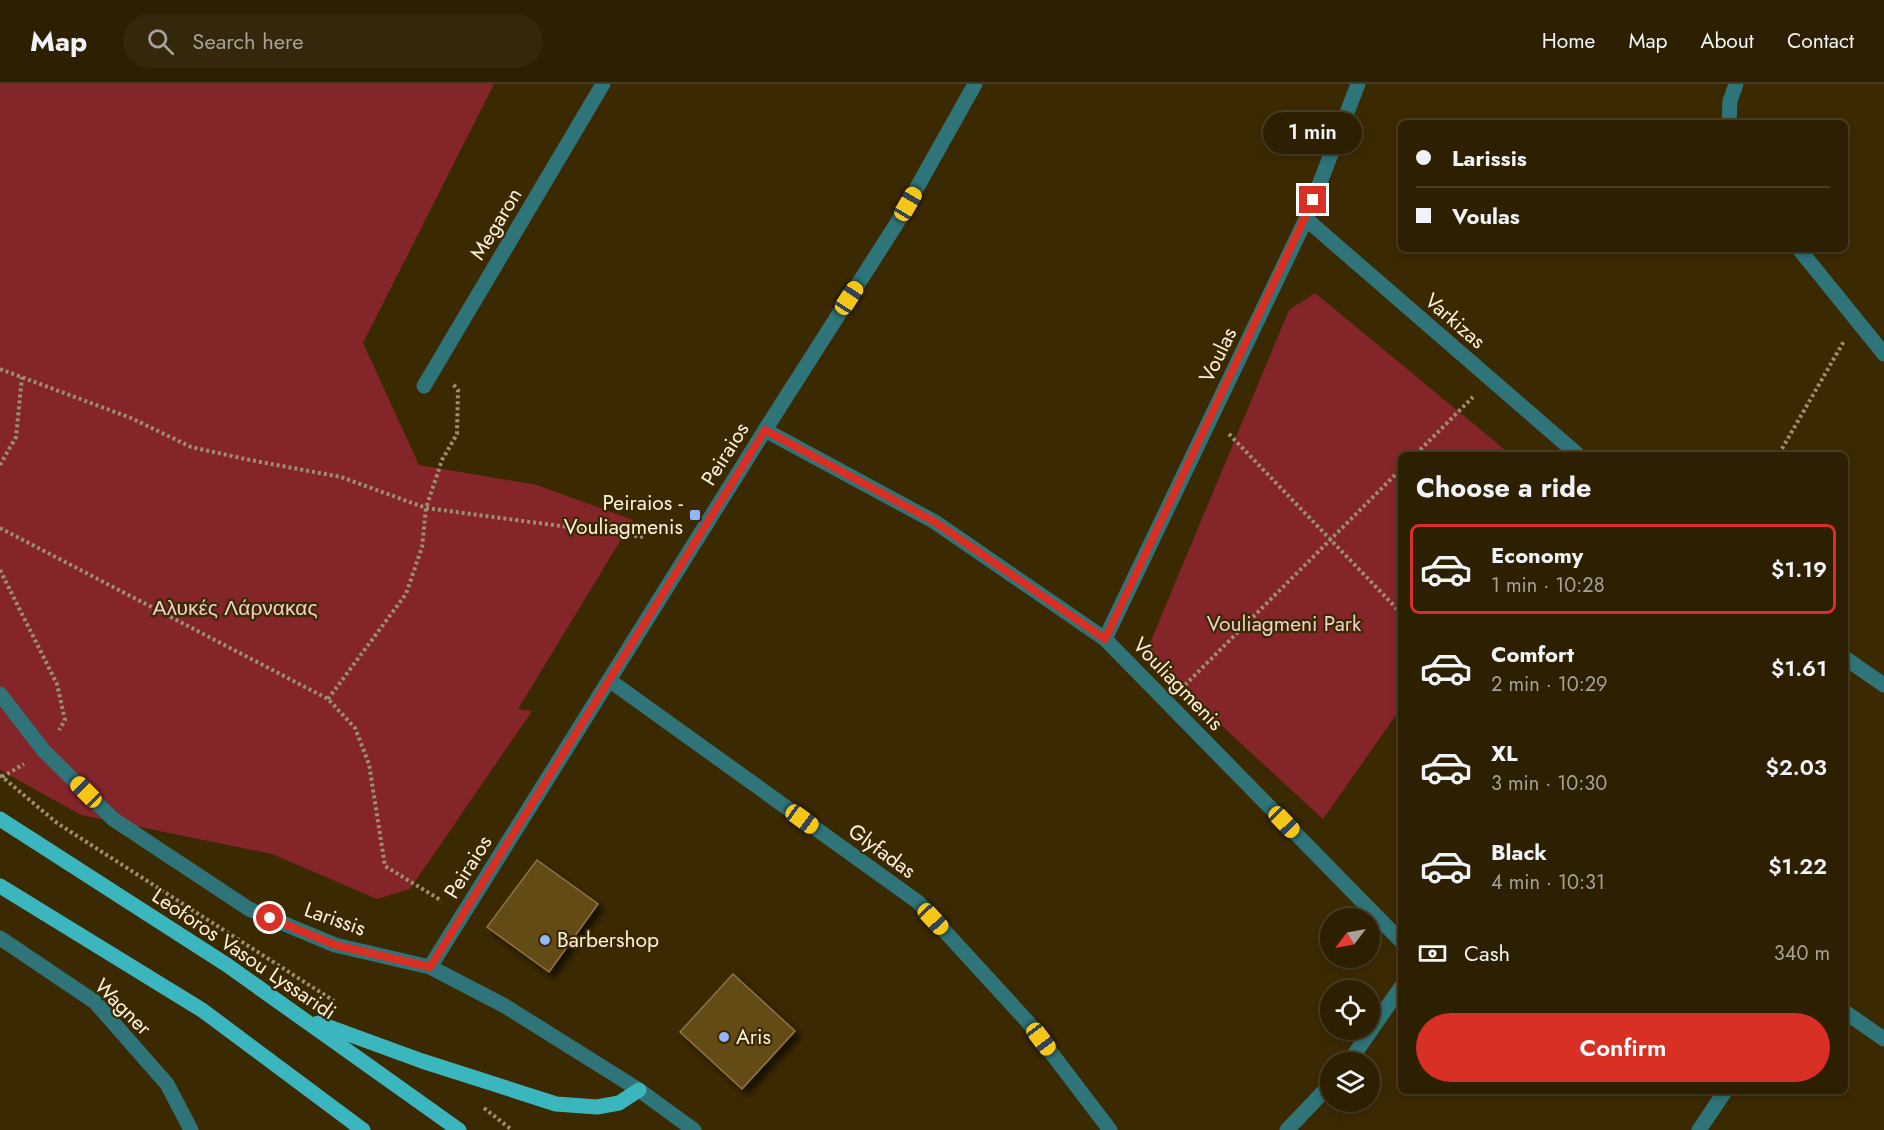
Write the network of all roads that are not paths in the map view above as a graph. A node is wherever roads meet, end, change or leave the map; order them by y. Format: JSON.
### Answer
{"nodes":[{"id":1,"x":603,"y":84,"type":"edge"},
{"id":2,"x":1358,"y":84,"type":"edge"},
{"id":3,"x":1736,"y":84,"type":"edge"},
{"id":4,"x":973,"y":85,"type":"edge"},
{"id":5,"x":1729,"y":120,"type":"edge"},
{"id":6,"x":1306,"y":219,"type":"junction"},
{"id":7,"x":1801,"y":252,"type":"edge"},
{"id":8,"x":1884,"y":354,"type":"edge"},
{"id":9,"x":424,"y":386,"type":"dead end"},
{"id":10,"x":765,"y":430,"type":"junction"},
{"id":11,"x":1575,"y":452,"type":"edge"},
{"id":12,"x":1105,"y":639,"type":"junction"},
{"id":13,"x":1848,"y":660,"type":"edge"},
{"id":14,"x":609,"y":680,"type":"junction"},
{"id":15,"x":1884,"y":685,"type":"edge"},
{"id":16,"x":0,"y":694,"type":"edge"},
{"id":17,"x":0,"y":819,"type":"edge"},
{"id":18,"x":0,"y":886,"type":"edge"},
{"id":19,"x":0,"y":938,"type":"edge"},
{"id":20,"x":1398,"y":938,"type":"edge"},
{"id":21,"x":430,"y":967,"type":"junction"},
{"id":22,"x":1398,"y":991,"type":"edge"},
{"id":23,"x":1848,"y":1014,"type":"edge"},
{"id":24,"x":301,"y":1017,"type":"junction"},
{"id":25,"x":1884,"y":1039,"type":"edge"},
{"id":26,"x":1356,"y":1052,"type":"edge"},
{"id":27,"x":639,"y":1090,"type":"junction"},
{"id":28,"x":1723,"y":1094,"type":"edge"},
{"id":29,"x":1320,"y":1095,"type":"edge"},
{"id":30,"x":191,"y":1130,"type":"edge"},
{"id":31,"x":363,"y":1130,"type":"edge"},
{"id":32,"x":459,"y":1130,"type":"edge"},
{"id":33,"x":694,"y":1130,"type":"edge"},
{"id":34,"x":1110,"y":1130,"type":"edge"},
{"id":35,"x":1287,"y":1130,"type":"edge"},
{"id":36,"x":1699,"y":1130,"type":"edge"}],
"edges":[{"from":1,"to":9,"type":"street","name":"Megaron"},
{"from":2,"to":6,"type":"street","name":"Voulas"},
{"from":3,"to":5,"type":"street"},
{"from":4,"to":10,"type":"street","name":"Peiraios"},
{"from":6,"to":11,"type":"street","name":"Varkizas"},
{"from":6,"to":12,"type":"street","name":"Voulas"},
{"from":7,"to":8,"type":"street"},
{"from":10,"to":12,"type":"street","name":"Vouliagmenis"},
{"from":10,"to":14,"type":"street","name":"Peiraios"},
{"from":12,"to":20,"type":"street","name":"Vouliagmenis"},
{"from":13,"to":15,"type":"street"},
{"from":14,"to":21,"type":"street","name":"Peiraios"},
{"from":14,"to":34,"type":"street","name":"Glyfadas"},
{"from":16,"to":21,"type":"street","name":"Larissis"},
{"from":17,"to":24,"type":"main road","name":"Leoforos Vasou Lyssaridi"},
{"from":18,"to":31,"type":"main road"},
{"from":19,"to":30,"type":"street","name":"Wagner"},
{"from":21,"to":27,"type":"street","name":"Larissis"},
{"from":22,"to":26,"type":"street"},
{"from":23,"to":25,"type":"street"},
{"from":24,"to":27,"type":"main road"},
{"from":24,"to":32,"type":"main road","name":"Leoforos Vasou Lyssaridi"},
{"from":27,"to":33,"type":"street","name":"Larissis"},
{"from":28,"to":36,"type":"street"},
{"from":29,"to":35,"type":"street"}]}
